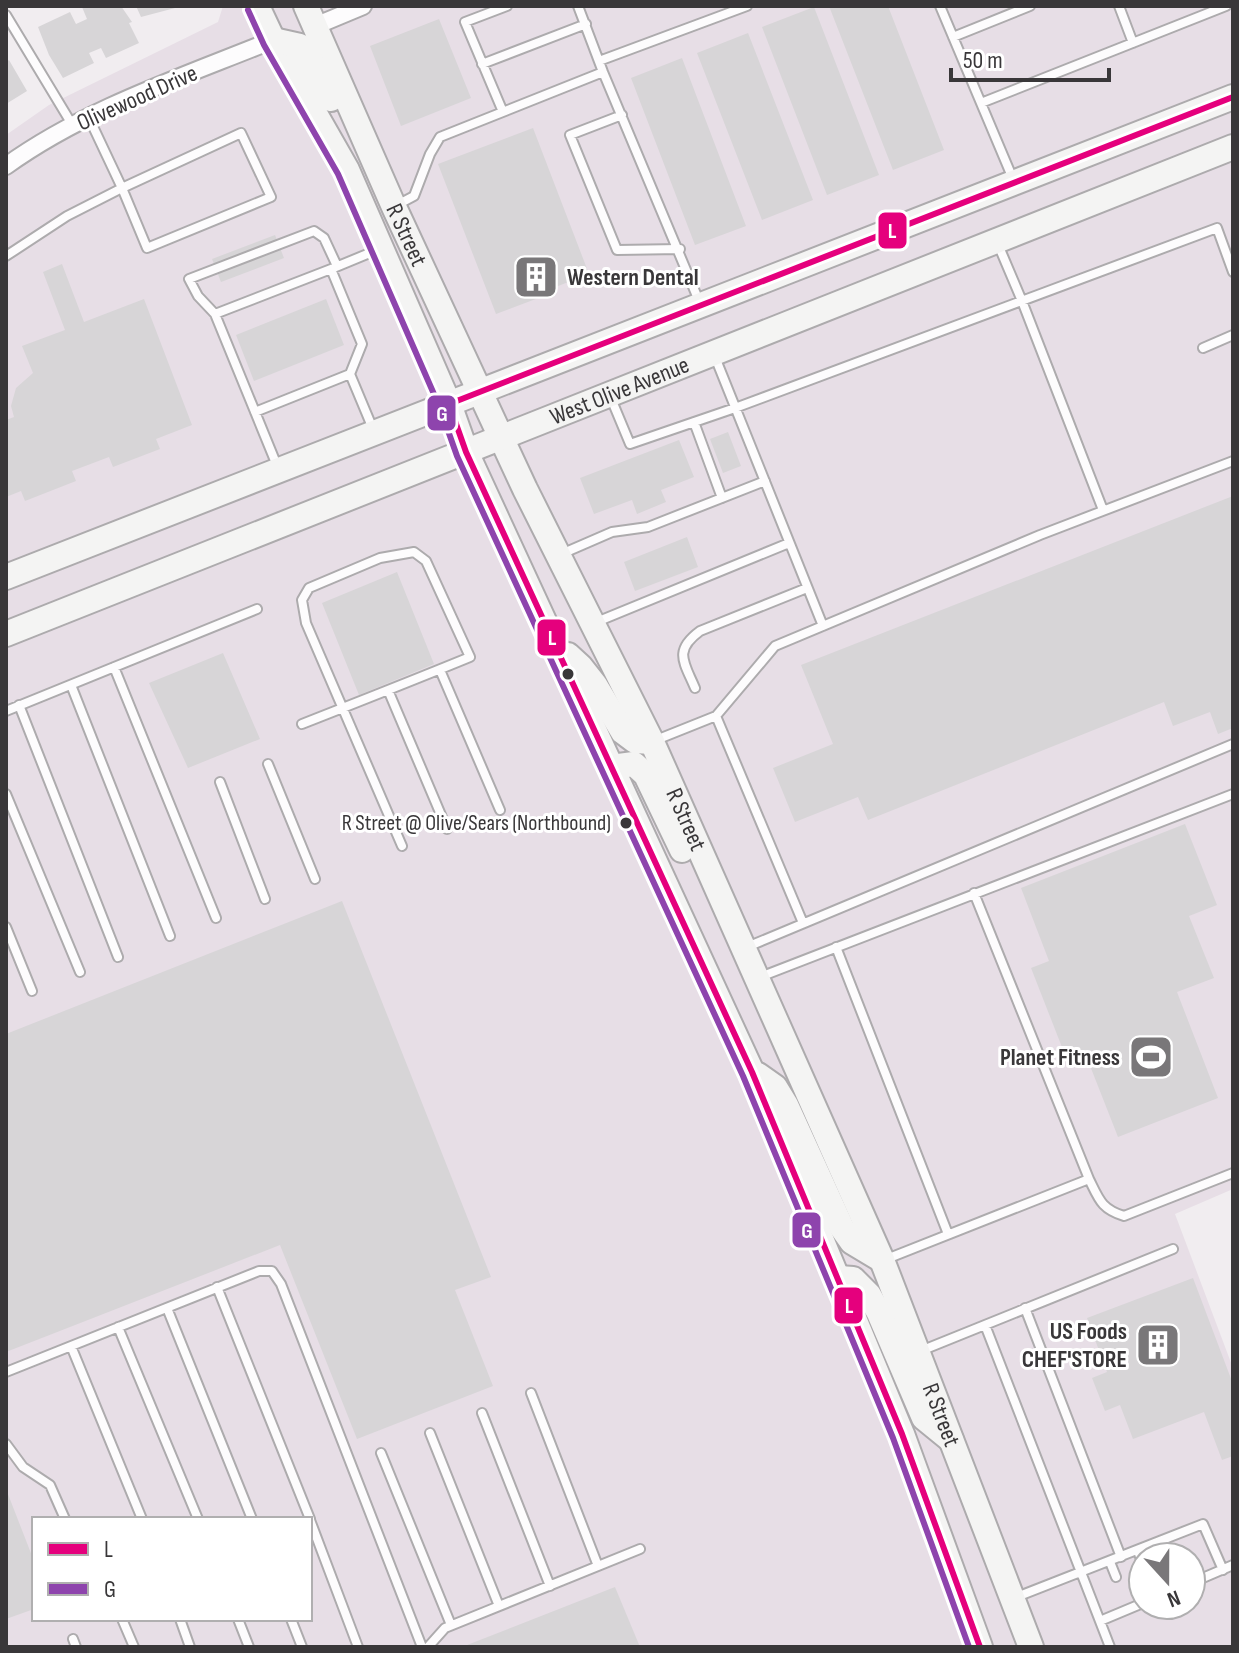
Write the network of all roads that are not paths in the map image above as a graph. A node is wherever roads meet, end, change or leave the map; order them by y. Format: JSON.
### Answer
{"nodes":[{"id":1,"x":257,"y":6,"type":"edge"},
{"id":2,"x":292,"y":6,"type":"edge"},
{"id":3,"x":363,"y":6,"type":"edge"},
{"id":4,"x":507,"y":6,"type":"edge"},
{"id":5,"x":578,"y":6,"type":"edge"},
{"id":6,"x":747,"y":6,"type":"edge"},
{"id":7,"x":940,"y":6,"type":"edge"},
{"id":8,"x":1030,"y":6,"type":"edge"},
{"id":9,"x":1119,"y":6,"type":"edge"},
{"id":10,"x":1226,"y":6,"type":"edge"},
{"id":11,"x":6,"y":15,"type":"edge"},
{"id":12,"x":310,"y":16,"type":"edge"},
{"id":13,"x":586,"y":24,"type":"junction"},
{"id":14,"x":953,"y":37,"type":"junction"},
{"id":15,"x":273,"y":40,"type":"junction"},
{"id":16,"x":1133,"y":43,"type":"junction"},
{"id":17,"x":599,"y":61,"type":"junction"},
{"id":18,"x":482,"y":64,"type":"junction"},
{"id":19,"x":603,"y":72,"type":"junction"},
{"id":20,"x":1233,"y":97,"type":"edge"},
{"id":21,"x":981,"y":103,"type":"junction"},
{"id":22,"x":503,"y":112,"type":"junction"},
{"id":23,"x":622,"y":115,"type":"junction"},
{"id":24,"x":89,"y":118,"type":"junction"},
{"id":25,"x":73,"y":126,"type":"junction"},
{"id":26,"x":367,"y":143,"type":"junction"},
{"id":27,"x":1233,"y":147,"type":"edge"},
{"id":28,"x":6,"y":166,"type":"edge"},
{"id":29,"x":1014,"y":183,"type":"junction"},
{"id":30,"x":122,"y":188,"type":"junction"},
{"id":31,"x":394,"y":207,"type":"junction"},
{"id":32,"x":997,"y":241,"type":"junction"},
{"id":33,"x":381,"y":248,"type":"junction"},
{"id":34,"x":680,"y":249,"type":"junction"},
{"id":35,"x":6,"y":256,"type":"edge"},
{"id":36,"x":334,"y":267,"type":"junction"},
{"id":37,"x":1233,"y":272,"type":"edge"},
{"id":38,"x":1022,"y":301,"type":"junction"},
{"id":39,"x":701,"y":305,"type":"junction"},
{"id":40,"x":215,"y":314,"type":"junction"},
{"id":41,"x":1233,"y":335,"type":"edge"},
{"id":42,"x":1203,"y":348,"type":"dead end"},
{"id":43,"x":713,"y":352,"type":"junction"},
{"id":44,"x":350,"y":374,"type":"junction"},
{"id":45,"x":480,"y":391,"type":"junction"},
{"id":46,"x":609,"y":393,"type":"junction"},
{"id":47,"x":449,"y":404,"type":"junction"},
{"id":48,"x":735,"y":408,"type":"junction"},
{"id":49,"x":255,"y":412,"type":"junction"},
{"id":50,"x":694,"y":422,"type":"junction"},
{"id":51,"x":374,"y":433,"type":"junction"},
{"id":52,"x":501,"y":437,"type":"junction"},
{"id":53,"x":466,"y":452,"type":"junction"},
{"id":54,"x":1233,"y":461,"type":"edge"},
{"id":55,"x":279,"y":471,"type":"junction"},
{"id":56,"x":765,"y":481,"type":"junction"},
{"id":57,"x":722,"y":498,"type":"junction"},
{"id":58,"x":1103,"y":510,"type":"junction"},
{"id":59,"x":789,"y":543,"type":"junction"},
{"id":60,"x":559,"y":555,"type":"junction"},
{"id":61,"x":6,"y":577,"type":"edge"},
{"id":62,"x":807,"y":588,"type":"junction"},
{"id":63,"x":257,"y":609,"type":"dead end"},
{"id":64,"x":593,"y":623,"type":"junction"},
{"id":65,"x":823,"y":626,"type":"junction"},
{"id":66,"x":6,"y":634,"type":"edge"},
{"id":67,"x":559,"y":651,"type":"junction"},
{"id":68,"x":114,"y":667,"type":"junction"},
{"id":69,"x":440,"y":670,"type":"junction"},
{"id":70,"x":71,"y":685,"type":"junction"},
{"id":71,"x":695,"y":688,"type":"dead end"},
{"id":72,"x":388,"y":690,"type":"junction"},
{"id":73,"x":19,"y":705,"type":"junction"},
{"id":74,"x":342,"y":709,"type":"junction"},
{"id":75,"x":6,"y":711,"type":"edge"},
{"id":76,"x":716,"y":716,"type":"junction"},
{"id":77,"x":302,"y":724,"type":"dead end"},
{"id":78,"x":652,"y":742,"type":"junction"},
{"id":79,"x":1233,"y":744,"type":"edge"},
{"id":80,"x":268,"y":764,"type":"dead end"},
{"id":81,"x":611,"y":767,"type":"junction"},
{"id":82,"x":220,"y":782,"type":"dead end"},
{"id":83,"x":6,"y":794,"type":"edge"},
{"id":84,"x":1233,"y":794,"type":"edge"},
{"id":85,"x":500,"y":810,"type":"dead end"},
{"id":86,"x":447,"y":829,"type":"dead end"},
{"id":87,"x":402,"y":846,"type":"dead end"},
{"id":88,"x":315,"y":879,"type":"dead end"},
{"id":89,"x":974,"y":893,"type":"junction"},
{"id":90,"x":265,"y":899,"type":"dead end"},
{"id":91,"x":216,"y":918,"type":"dead end"},
{"id":92,"x":731,"y":923,"type":"junction"},
{"id":93,"x":803,"y":923,"type":"junction"},
{"id":94,"x":6,"y":927,"type":"edge"},
{"id":95,"x":170,"y":936,"type":"dead end"},
{"id":96,"x":836,"y":947,"type":"junction"},
{"id":97,"x":742,"y":949,"type":"junction"},
{"id":98,"x":118,"y":957,"type":"dead end"},
{"id":99,"x":80,"y":972,"type":"dead end"},
{"id":100,"x":756,"y":979,"type":"junction"},
{"id":101,"x":32,"y":991,"type":"dead end"},
{"id":102,"x":752,"y":1072,"type":"junction"},
{"id":103,"x":1233,"y":1173,"type":"edge"},
{"id":104,"x":1089,"y":1179,"type":"junction"},
{"id":105,"x":948,"y":1234,"type":"junction"},
{"id":106,"x":1173,"y":1249,"type":"dead end"},
{"id":107,"x":882,"y":1260,"type":"junction"},
{"id":108,"x":839,"y":1278,"type":"junction"},
{"id":109,"x":217,"y":1287,"type":"junction"},
{"id":110,"x":167,"y":1308,"type":"junction"},
{"id":111,"x":1025,"y":1308,"type":"junction"},
{"id":112,"x":985,"y":1325,"type":"junction"},
{"id":113,"x":118,"y":1327,"type":"junction"},
{"id":114,"x":71,"y":1346,"type":"junction"},
{"id":115,"x":908,"y":1356,"type":"junction"},
{"id":116,"x":6,"y":1372,"type":"edge"},
{"id":117,"x":531,"y":1393,"type":"dead end"},
{"id":118,"x":482,"y":1413,"type":"dead end"},
{"id":119,"x":430,"y":1433,"type":"dead end"},
{"id":120,"x":6,"y":1444,"type":"edge"},
{"id":121,"x":381,"y":1453,"type":"dead end"},
{"id":122,"x":64,"y":1517,"type":"edge"},
{"id":123,"x":141,"y":1517,"type":"edge"},
{"id":124,"x":197,"y":1517,"type":"edge"},
{"id":125,"x":251,"y":1517,"type":"edge"},
{"id":126,"x":309,"y":1517,"type":"edge"},
{"id":127,"x":312,"y":1524,"type":"edge"},
{"id":128,"x":1163,"y":1540,"type":"edge"},
{"id":129,"x":640,"y":1549,"type":"dead end"},
{"id":130,"x":1127,"y":1555,"type":"edge"},
{"id":131,"x":1121,"y":1557,"type":"junction"},
{"id":132,"x":1110,"y":1562,"type":"junction"},
{"id":133,"x":1233,"y":1565,"type":"edge"},
{"id":134,"x":598,"y":1566,"type":"junction"},
{"id":135,"x":1223,"y":1570,"type":"junction"},
{"id":136,"x":1081,"y":1574,"type":"junction"},
{"id":137,"x":1207,"y":1576,"type":"edge"},
{"id":138,"x":1116,"y":1577,"type":"dead end"},
{"id":139,"x":550,"y":1586,"type":"junction"},
{"id":140,"x":1014,"y":1598,"type":"junction"},
{"id":141,"x":1125,"y":1599,"type":"dead end"},
{"id":142,"x":1127,"y":1604,"type":"edge"},
{"id":143,"x":499,"y":1606,"type":"junction"},
{"id":144,"x":1127,"y":1610,"type":"edge"},
{"id":145,"x":123,"y":1621,"type":"edge"},
{"id":146,"x":181,"y":1621,"type":"edge"},
{"id":147,"x":239,"y":1621,"type":"edge"},
{"id":148,"x":292,"y":1621,"type":"edge"},
{"id":149,"x":1100,"y":1621,"type":"junction"},
{"id":150,"x":451,"y":1625,"type":"junction"},
{"id":151,"x":134,"y":1647,"type":"edge"},
{"id":152,"x":190,"y":1647,"type":"edge"},
{"id":153,"x":249,"y":1647,"type":"edge"},
{"id":154,"x":302,"y":1647,"type":"edge"},
{"id":155,"x":358,"y":1647,"type":"edge"},
{"id":156,"x":422,"y":1647,"type":"edge"},
{"id":157,"x":428,"y":1647,"type":"edge"},
{"id":158,"x":980,"y":1647,"type":"edge"},
{"id":159,"x":1031,"y":1647,"type":"edge"},
{"id":160,"x":1110,"y":1647,"type":"edge"}],
"edges":[{"from":1,"to":15,"type":"street","name":"R Street"},
{"from":2,"to":12,"type":"street"},
{"from":3,"to":12,"type":"street"},
{"from":4,"to":18,"type":"lane"},
{"from":5,"to":13,"type":"lane"},
{"from":6,"to":17,"type":"lane"},
{"from":7,"to":14,"type":"lane"},
{"from":8,"to":14,"type":"lane"},
{"from":9,"to":16,"type":"lane"},
{"from":10,"to":16,"type":"lane"},
{"from":11,"to":25,"type":"lane"},
{"from":12,"to":26,"type":"street","name":"R Street"},
{"from":13,"to":17,"type":"lane"},
{"from":13,"to":18,"type":"lane"},
{"from":14,"to":21,"type":"lane"},
{"from":15,"to":24,"type":"street","name":"Olivewood Drive"},
{"from":15,"to":26,"type":"street"},
{"from":15,"to":33,"type":"street","name":"R Street"},
{"from":16,"to":21,"type":"lane"},
{"from":17,"to":19,"type":"lane"},
{"from":18,"to":22,"type":"lane"},
{"from":19,"to":22,"type":"lane"},
{"from":19,"to":23,"type":"lane"},
{"from":20,"to":29,"type":"street","name":"West Olive Avenue"},
{"from":21,"to":29,"type":"lane"},
{"from":22,"to":31,"type":"lane"},
{"from":23,"to":34,"type":"lane"},
{"from":23,"to":34,"type":"lane"},
{"from":24,"to":25,"type":"street","name":"Olivewood Drive"},
{"from":24,"to":30,"type":"lane"},
{"from":25,"to":28,"type":"street","name":"Olivewood Drive"},
{"from":26,"to":31,"type":"street","name":"R Street"},
{"from":27,"to":32,"type":"street","name":"West Olive Avenue"},
{"from":29,"to":39,"type":"street","name":"West Olive Avenue"},
{"from":30,"to":30,"type":"lane"},
{"from":30,"to":35,"type":"lane"},
{"from":31,"to":45,"type":"street","name":"R Street"},
{"from":32,"to":38,"type":"lane"},
{"from":32,"to":43,"type":"street","name":"West Olive Avenue"},
{"from":33,"to":36,"type":"lane"},
{"from":33,"to":47,"type":"street","name":"R Street"},
{"from":34,"to":39,"type":"lane"},
{"from":36,"to":40,"type":"lane"},
{"from":36,"to":40,"type":"lane"},
{"from":36,"to":44,"type":"lane"},
{"from":37,"to":38,"type":"lane"},
{"from":38,"to":48,"type":"lane"},
{"from":38,"to":58,"type":"lane"},
{"from":39,"to":45,"type":"street","name":"West Olive Avenue"},
{"from":40,"to":49,"type":"lane"},
{"from":41,"to":42,"type":"lane"},
{"from":43,"to":46,"type":"street","name":"West Olive Avenue"},
{"from":43,"to":48,"type":"lane"},
{"from":44,"to":49,"type":"lane"},
{"from":44,"to":51,"type":"lane"},
{"from":45,"to":47,"type":"street","name":"West Olive Avenue"},
{"from":45,"to":52,"type":"street","name":"R Street"},
{"from":46,"to":50,"type":"lane"},
{"from":46,"to":52,"type":"street","name":"West Olive Avenue"},
{"from":47,"to":51,"type":"street","name":"West Olive Avenue"},
{"from":47,"to":53,"type":"street","name":"R Street"},
{"from":48,"to":50,"type":"lane"},
{"from":48,"to":56,"type":"lane"},
{"from":49,"to":55,"type":"lane"},
{"from":50,"to":57,"type":"lane"},
{"from":51,"to":55,"type":"street","name":"West Olive Avenue"},
{"from":52,"to":53,"type":"street","name":"West Olive Avenue"},
{"from":52,"to":60,"type":"street","name":"R Street"},
{"from":53,"to":66,"type":"street","name":"West Olive Avenue"},
{"from":53,"to":67,"type":"street","name":"R Street"},
{"from":54,"to":58,"type":"lane"},
{"from":55,"to":61,"type":"street","name":"West Olive Avenue"},
{"from":56,"to":57,"type":"lane"},
{"from":56,"to":59,"type":"lane"},
{"from":57,"to":60,"type":"lane"},
{"from":58,"to":65,"type":"lane"},
{"from":59,"to":62,"type":"lane"},
{"from":59,"to":64,"type":"lane"},
{"from":60,"to":64,"type":"street","name":"R Street"},
{"from":62,"to":65,"type":"lane"},
{"from":62,"to":71,"type":"lane"},
{"from":63,"to":68,"type":"lane"},
{"from":64,"to":78,"type":"street","name":"R Street"},
{"from":65,"to":76,"type":"lane"},
{"from":67,"to":78,"type":"street"},
{"from":67,"to":81,"type":"street","name":"R Street"},
{"from":68,"to":70,"type":"lane"},
{"from":68,"to":91,"type":"lane"},
{"from":69,"to":72,"type":"lane"},
{"from":69,"to":74,"type":"lane"},
{"from":69,"to":85,"type":"lane"},
{"from":70,"to":73,"type":"lane"},
{"from":70,"to":95,"type":"lane"},
{"from":72,"to":74,"type":"lane"},
{"from":72,"to":86,"type":"lane"},
{"from":73,"to":75,"type":"lane"},
{"from":73,"to":98,"type":"lane"},
{"from":74,"to":77,"type":"lane"},
{"from":74,"to":87,"type":"lane"},
{"from":76,"to":78,"type":"lane"},
{"from":76,"to":93,"type":"lane"},
{"from":78,"to":92,"type":"street","name":"R Street"},
{"from":79,"to":93,"type":"lane"},
{"from":80,"to":88,"type":"lane"},
{"from":81,"to":92,"type":"street"},
{"from":81,"to":102,"type":"street","name":"R Street"},
{"from":82,"to":90,"type":"lane"},
{"from":83,"to":99,"type":"lane"},
{"from":84,"to":89,"type":"lane"},
{"from":89,"to":96,"type":"lane"},
{"from":89,"to":104,"type":"lane"},
{"from":92,"to":97,"type":"street","name":"R Street"},
{"from":93,"to":97,"type":"lane"},
{"from":94,"to":101,"type":"lane"},
{"from":96,"to":100,"type":"lane"},
{"from":96,"to":105,"type":"lane"},
{"from":97,"to":100,"type":"street","name":"R Street"},
{"from":100,"to":107,"type":"street","name":"R Street"},
{"from":102,"to":107,"type":"street"},
{"from":102,"to":108,"type":"street","name":"R Street"},
{"from":103,"to":104,"type":"lane"},
{"from":104,"to":105,"type":"lane"},
{"from":105,"to":107,"type":"lane"},
{"from":106,"to":111,"type":"lane"},
{"from":107,"to":115,"type":"street","name":"R Street"},
{"from":108,"to":115,"type":"street"},
{"from":108,"to":158,"type":"street","name":"R Street"},
{"from":109,"to":110,"type":"lane"},
{"from":109,"to":126,"type":"lane"},
{"from":109,"to":156,"type":"lane"},
{"from":110,"to":113,"type":"lane"},
{"from":110,"to":125,"type":"lane"},
{"from":111,"to":112,"type":"lane"},
{"from":111,"to":131,"type":"lane"},
{"from":112,"to":115,"type":"lane"},
{"from":112,"to":136,"type":"lane"},
{"from":113,"to":114,"type":"lane"},
{"from":113,"to":124,"type":"lane"},
{"from":114,"to":116,"type":"lane"},
{"from":114,"to":123,"type":"lane"},
{"from":115,"to":140,"type":"street","name":"R Street"},
{"from":117,"to":134,"type":"lane"},
{"from":118,"to":139,"type":"lane"},
{"from":119,"to":143,"type":"lane"},
{"from":120,"to":122,"type":"lane"},
{"from":121,"to":150,"type":"lane"},
{"from":127,"to":155,"type":"lane"},
{"from":128,"to":135,"type":"lane"},
{"from":129,"to":134,"type":"lane"},
{"from":130,"to":131,"type":"lane"},
{"from":131,"to":132,"type":"lane"},
{"from":132,"to":136,"type":"lane"},
{"from":132,"to":138,"type":"lane"},
{"from":133,"to":135,"type":"lane"},
{"from":134,"to":139,"type":"lane"},
{"from":135,"to":137,"type":"lane"},
{"from":136,"to":140,"type":"lane"},
{"from":136,"to":149,"type":"lane"},
{"from":139,"to":143,"type":"lane"},
{"from":140,"to":159,"type":"street","name":"R Street"},
{"from":141,"to":142,"type":"lane"},
{"from":143,"to":150,"type":"lane"},
{"from":144,"to":149,"type":"lane"},
{"from":145,"to":151,"type":"lane"},
{"from":146,"to":152,"type":"lane"},
{"from":147,"to":153,"type":"lane"},
{"from":148,"to":154,"type":"lane"},
{"from":149,"to":160,"type":"lane"},
{"from":150,"to":157,"type":"lane"}]}
